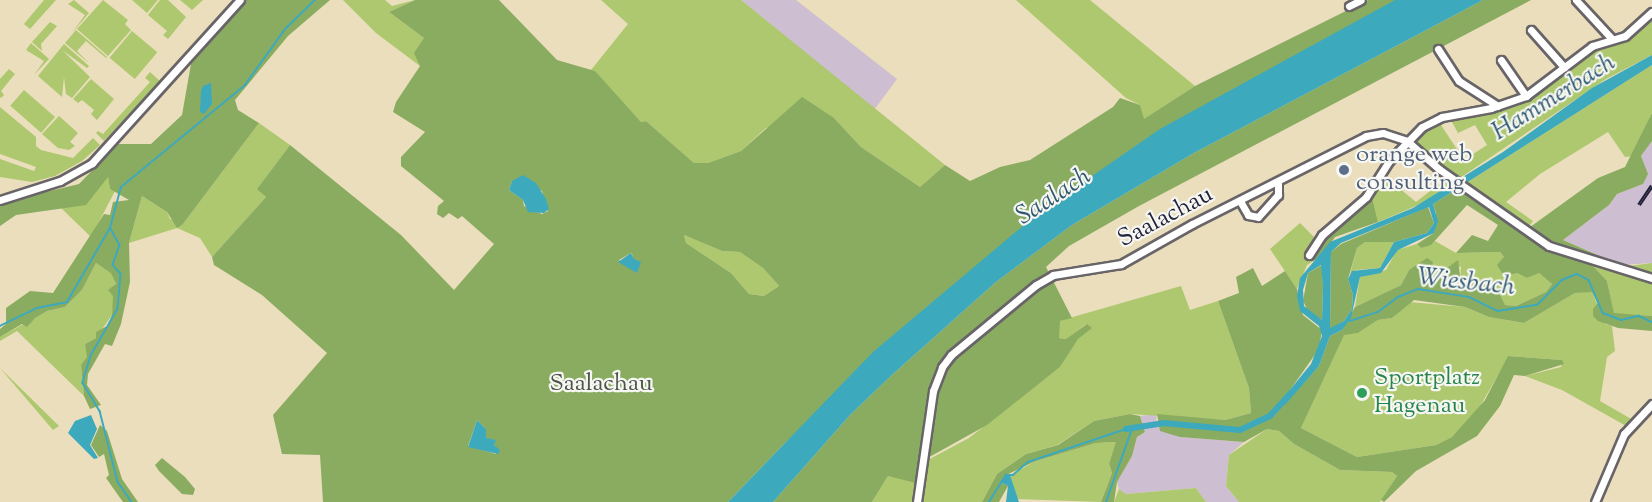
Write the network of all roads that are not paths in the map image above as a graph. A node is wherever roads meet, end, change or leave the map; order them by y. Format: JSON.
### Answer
{"nodes":[{"id":1,"x":240,"y":0,"type":"edge"},
{"id":2,"x":1361,"y":0,"type":"edge"},
{"id":3,"x":1576,"y":0,"type":"edge"},
{"id":4,"x":1349,"y":6,"type":"dead end"},
{"id":5,"x":1652,"y":12,"type":"edge"},
{"id":6,"x":1531,"y":30,"type":"dead end"},
{"id":7,"x":1611,"y":39,"type":"junction"},
{"id":8,"x":1438,"y":49,"type":"dead end"},
{"id":9,"x":1501,"y":60,"type":"dead end"},
{"id":10,"x":1564,"y":67,"type":"junction"},
{"id":11,"x":1526,"y":96,"type":"junction"},
{"id":12,"x":1498,"y":106,"type":"junction"},
{"id":13,"x":1407,"y":141,"type":"junction"},
{"id":14,"x":1278,"y":183,"type":"junction"},
{"id":15,"x":0,"y":200,"type":"edge"},
{"id":16,"x":1240,"y":201,"type":"junction"},
{"id":17,"x":1309,"y":255,"type":"dead end"},
{"id":18,"x":1652,"y":278,"type":"edge"},
{"id":19,"x":1652,"y":404,"type":"edge"},
{"id":20,"x":917,"y":502,"type":"edge"},
{"id":21,"x":1595,"y":502,"type":"edge"}],
"edges":[{"from":1,"to":15,"type":"street"},
{"from":2,"to":4,"type":"street"},
{"from":3,"to":7,"type":"street"},
{"from":5,"to":7,"type":"street"},
{"from":6,"to":10,"type":"street"},
{"from":7,"to":10,"type":"street"},
{"from":8,"to":12,"type":"street"},
{"from":9,"to":11,"type":"street"},
{"from":10,"to":11,"type":"street"},
{"from":11,"to":12,"type":"street"},
{"from":12,"to":13,"type":"street"},
{"from":13,"to":14,"type":"street","name":"Saalachau"},
{"from":13,"to":17,"type":"street"},
{"from":13,"to":18,"type":"street"},
{"from":14,"to":16,"type":"street","name":"Saalachau"},
{"from":14,"to":16,"type":"street","name":"Saalachau"},
{"from":16,"to":20,"type":"street","name":"Saalachau"},
{"from":19,"to":21,"type":"street"}]}
